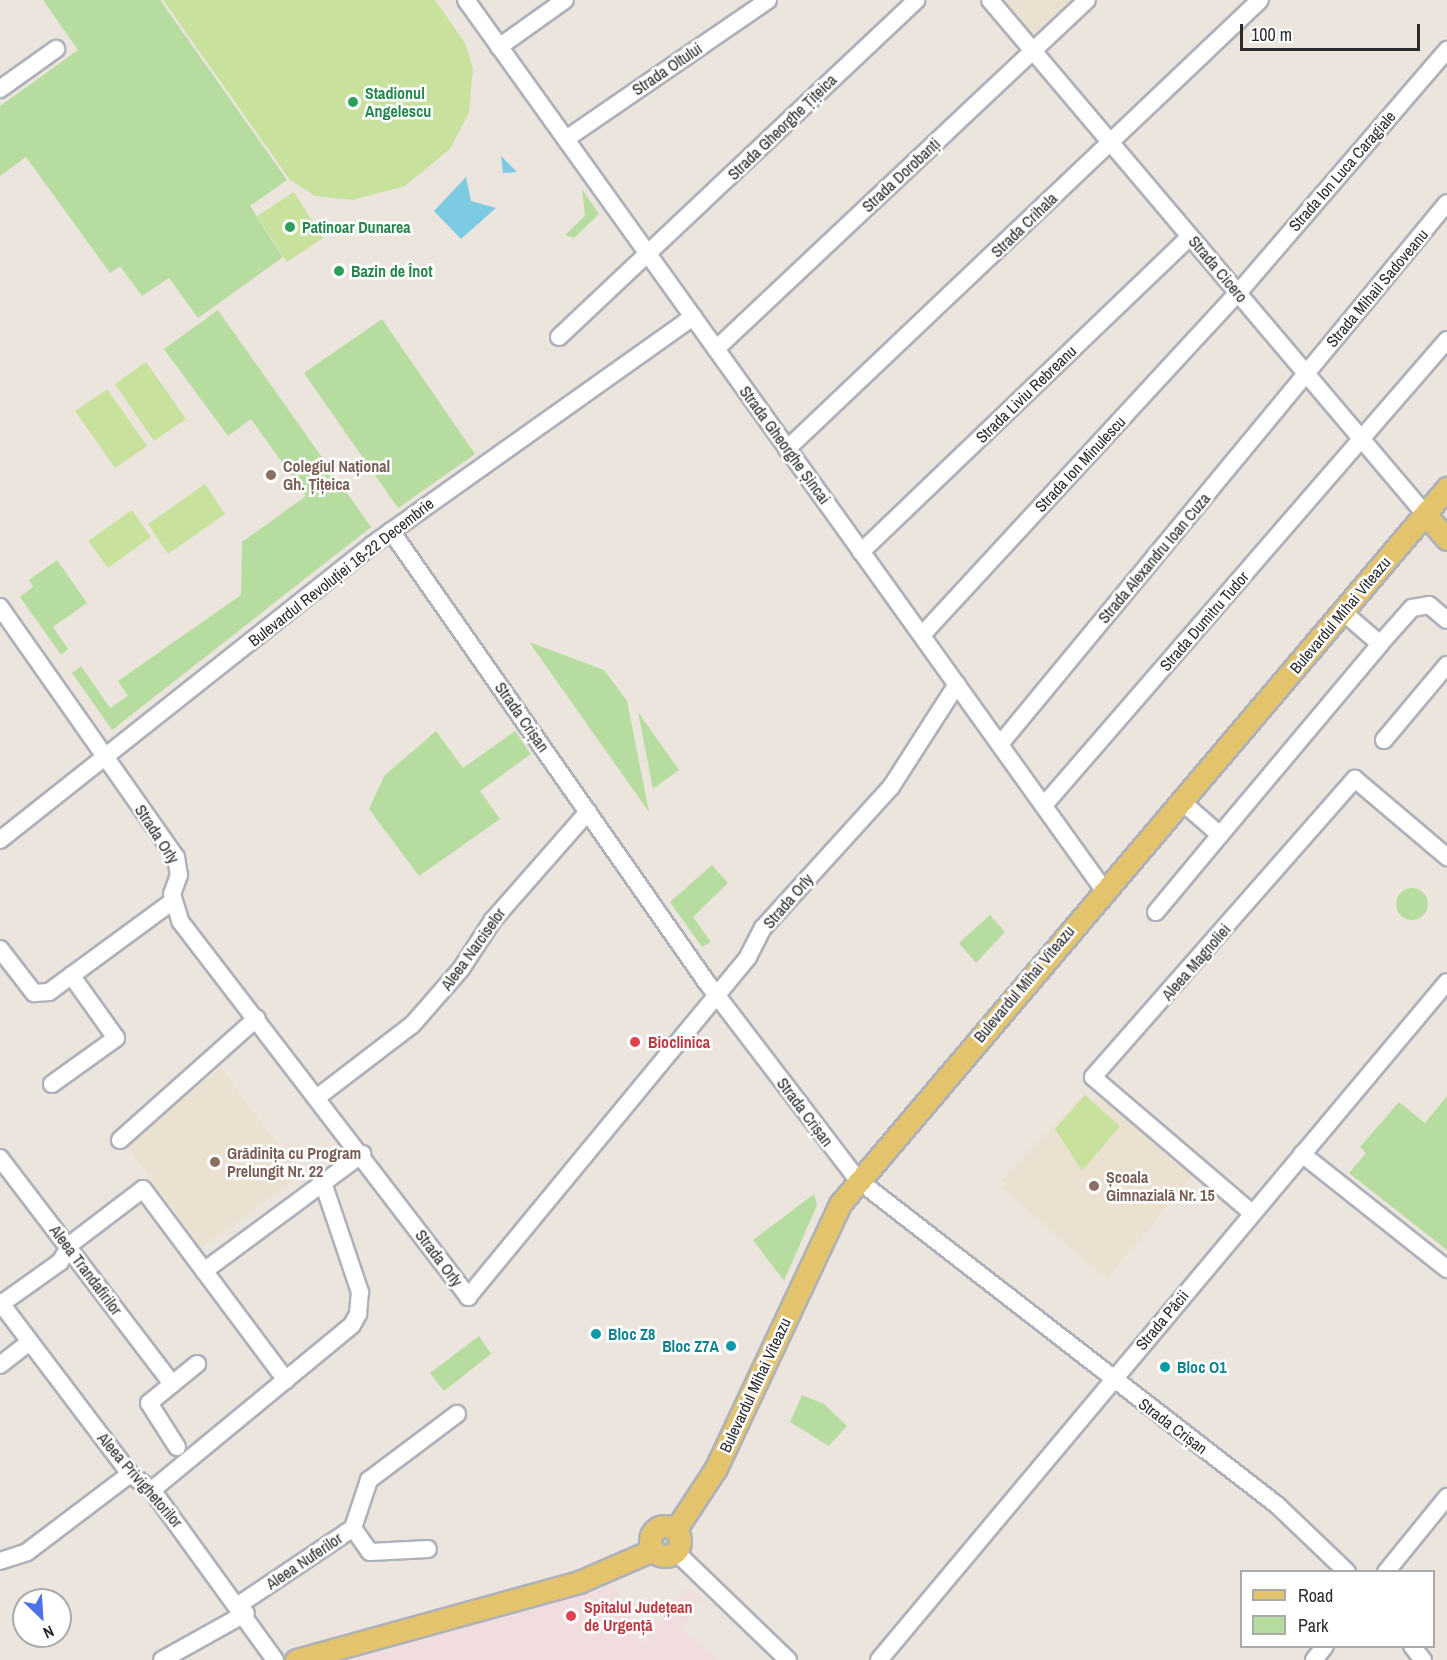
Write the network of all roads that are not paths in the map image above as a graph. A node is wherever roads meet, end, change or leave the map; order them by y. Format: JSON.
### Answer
{"nodes":[{"id":1,"x":466,"y":0,"type":"edge"},
{"id":2,"x":565,"y":0,"type":"edge"},
{"id":3,"x":768,"y":0,"type":"edge"},
{"id":4,"x":916,"y":0,"type":"edge"},
{"id":5,"x":990,"y":0,"type":"edge"},
{"id":6,"x":1087,"y":0,"type":"edge"},
{"id":7,"x":1260,"y":0,"type":"edge"},
{"id":8,"x":499,"y":46,"type":"junction"},
{"id":9,"x":56,"y":50,"type":"dead end"},
{"id":10,"x":1447,"y":50,"type":"edge"},
{"id":11,"x":1033,"y":51,"type":"junction"},
{"id":12,"x":0,"y":89,"type":"edge"},
{"id":13,"x":566,"y":138,"type":"junction"},
{"id":14,"x":1110,"y":142,"type":"junction"},
{"id":15,"x":1447,"y":203,"type":"edge"},
{"id":16,"x":1190,"y":236,"type":"junction"},
{"id":17,"x":648,"y":254,"type":"junction"},
{"id":18,"x":1238,"y":292,"type":"junction"},
{"id":19,"x":693,"y":317,"type":"junction"},
{"id":20,"x":559,"y":337,"type":"dead end"},
{"id":21,"x":1447,"y":340,"type":"edge"},
{"id":22,"x":716,"y":350,"type":"junction"},
{"id":23,"x":1306,"y":373,"type":"junction"},
{"id":24,"x":1364,"y":437,"type":"junction"},
{"id":25,"x":787,"y":449,"type":"junction"},
{"id":26,"x":1447,"y":488,"type":"edge"},
{"id":27,"x":1425,"y":514,"type":"junction"},
{"id":28,"x":392,"y":531,"type":"junction"},
{"id":29,"x":1447,"y":539,"type":"edge"},
{"id":30,"x":861,"y":552,"type":"junction"},
{"id":31,"x":0,"y":607,"type":"edge"},
{"id":32,"x":1343,"y":612,"type":"junction"},
{"id":33,"x":1447,"y":620,"type":"edge"},
{"id":34,"x":922,"y":635,"type":"junction"},
{"id":35,"x":1380,"y":644,"type":"junction"},
{"id":36,"x":1447,"y":666,"type":"edge"},
{"id":37,"x":957,"y":684,"type":"junction"},
{"id":38,"x":1384,"y":740,"type":"dead end"},
{"id":39,"x":1001,"y":743,"type":"junction"},
{"id":40,"x":104,"y":757,"type":"junction"},
{"id":41,"x":1180,"y":801,"type":"junction"},
{"id":42,"x":1045,"y":804,"type":"junction"},
{"id":43,"x":588,"y":812,"type":"junction"},
{"id":44,"x":1220,"y":835,"type":"junction"},
{"id":45,"x":0,"y":840,"type":"edge"},
{"id":46,"x":1447,"y":857,"type":"edge"},
{"id":47,"x":1104,"y":890,"type":"junction"},
{"id":48,"x":173,"y":901,"type":"junction"},
{"id":49,"x":1156,"y":912,"type":"dead end"},
{"id":50,"x":0,"y":950,"type":"edge"},
{"id":51,"x":71,"y":975,"type":"junction"},
{"id":52,"x":1447,"y":982,"type":"edge"},
{"id":53,"x":715,"y":993,"type":"junction"},
{"id":54,"x":257,"y":1018,"type":"junction"},
{"id":55,"x":52,"y":1084,"type":"dead end"},
{"id":56,"x":319,"y":1096,"type":"junction"},
{"id":57,"x":120,"y":1140,"type":"dead end"},
{"id":58,"x":362,"y":1154,"type":"junction"},
{"id":59,"x":1302,"y":1154,"type":"junction"},
{"id":60,"x":0,"y":1158,"type":"edge"},
{"id":61,"x":858,"y":1180,"type":"junction"},
{"id":62,"x":323,"y":1183,"type":"junction"},
{"id":63,"x":1252,"y":1213,"type":"junction"},
{"id":64,"x":69,"y":1249,"type":"junction"},
{"id":65,"x":1447,"y":1269,"type":"edge"},
{"id":66,"x":204,"y":1270,"type":"junction"},
{"id":67,"x":1,"y":1303,"type":"edge"},
{"id":68,"x":29,"y":1342,"type":"junction"},
{"id":69,"x":197,"y":1364,"type":"dead end"},
{"id":70,"x":0,"y":1365,"type":"edge"},
{"id":71,"x":286,"y":1380,"type":"junction"},
{"id":72,"x":1111,"y":1380,"type":"junction"},
{"id":73,"x":172,"y":1384,"type":"junction"},
{"id":74,"x":457,"y":1414,"type":"dead end"},
{"id":75,"x":177,"y":1447,"type":"dead end"},
{"id":76,"x":130,"y":1473,"type":"junction"},
{"id":77,"x":153,"y":1490,"type":"junction"},
{"id":78,"x":1447,"y":1497,"type":"edge"},
{"id":79,"x":353,"y":1528,"type":"junction"},
{"id":80,"x":676,"y":1529,"type":"junction"},
{"id":81,"x":428,"y":1548,"type":"dead end"},
{"id":82,"x":653,"y":1550,"type":"junction"},
{"id":83,"x":676,"y":1552,"type":"junction"},
{"id":84,"x":0,"y":1561,"type":"edge"},
{"id":85,"x":1345,"y":1570,"type":"edge"},
{"id":86,"x":1388,"y":1570,"type":"edge"},
{"id":87,"x":243,"y":1609,"type":"junction"},
{"id":88,"x":1324,"y":1648,"type":"edge"},
{"id":89,"x":1413,"y":1648,"type":"edge"},
{"id":90,"x":162,"y":1660,"type":"edge"},
{"id":91,"x":275,"y":1660,"type":"edge"},
{"id":92,"x":296,"y":1660,"type":"edge"},
{"id":93,"x":788,"y":1660,"type":"edge"},
{"id":94,"x":879,"y":1660,"type":"edge"},
{"id":95,"x":1314,"y":1660,"type":"edge"},
{"id":96,"x":1423,"y":1660,"type":"edge"}],
"edges":[{"from":1,"to":8,"type":"street","name":"Strada Gheorghe Șincai"},
{"from":2,"to":8,"type":"street"},
{"from":3,"to":13,"type":"street","name":"Strada Oltului"},
{"from":4,"to":17,"type":"street","name":"Strada Gheorghe Țițeica"},
{"from":5,"to":11,"type":"street","name":"Strada Cicero"},
{"from":6,"to":11,"type":"street","name":"Strada Dorobanți"},
{"from":7,"to":14,"type":"street","name":"Strada Crihala"},
{"from":8,"to":13,"type":"street","name":"Strada Gheorghe Șincai"},
{"from":9,"to":12,"type":"street"},
{"from":10,"to":18,"type":"street","name":"Strada Ion Luca Caragiale"},
{"from":11,"to":14,"type":"street","name":"Strada Cicero"},
{"from":11,"to":22,"type":"street","name":"Strada Dorobanți"},
{"from":13,"to":17,"type":"street","name":"Strada Gheorghe Șincai"},
{"from":14,"to":16,"type":"street","name":"Strada Cicero"},
{"from":14,"to":25,"type":"street","name":"Strada Crihala"},
{"from":15,"to":23,"type":"street","name":"Strada Mihail Sadoveanu"},
{"from":16,"to":18,"type":"street","name":"Strada Cicero"},
{"from":16,"to":30,"type":"street","name":"Strada Liviu Rebreanu"},
{"from":17,"to":19,"type":"street","name":"Strada Gheorghe Șincai"},
{"from":17,"to":20,"type":"street","name":"Strada Gheorghe Țițeica"},
{"from":18,"to":23,"type":"street","name":"Strada Cicero"},
{"from":18,"to":34,"type":"street","name":"Strada Ion Minulescu"},
{"from":19,"to":22,"type":"street","name":"Strada Gheorghe Șincai"},
{"from":19,"to":28,"type":"street","name":"Bulevardul Revoluției 16-22 Decembrie"},
{"from":21,"to":24,"type":"street","name":"Strada Dumitru Tudor"},
{"from":22,"to":25,"type":"street","name":"Strada Gheorghe Șincai"},
{"from":23,"to":24,"type":"street","name":"Strada Cicero"},
{"from":23,"to":39,"type":"street","name":"Strada Alexandru Ioan Cuza"},
{"from":24,"to":27,"type":"street","name":"Strada Cicero"},
{"from":24,"to":42,"type":"street","name":"Strada Dumitru Tudor"},
{"from":25,"to":30,"type":"street","name":"Strada Gheorghe Șincai"},
{"from":26,"to":27,"type":"main road","name":"Bulevardul Mihai Viteazu"},
{"from":27,"to":29,"type":"main road","name":"Strada Cicero"},
{"from":27,"to":32,"type":"main road","name":"Bulevardul Mihai Viteazu"},
{"from":28,"to":40,"type":"street","name":"Bulevardul Revoluției 16-22 Decembrie"},
{"from":28,"to":43,"type":"street","name":"Strada Crișan"},
{"from":30,"to":34,"type":"street","name":"Strada Gheorghe Șincai"},
{"from":31,"to":40,"type":"street","name":"Strada Orly"},
{"from":32,"to":35,"type":"street"},
{"from":32,"to":41,"type":"main road","name":"Bulevardul Mihai Viteazu"},
{"from":33,"to":35,"type":"street"},
{"from":34,"to":37,"type":"street","name":"Strada Gheorghe Șincai"},
{"from":35,"to":44,"type":"street"},
{"from":36,"to":38,"type":"street"},
{"from":37,"to":39,"type":"street","name":"Strada Gheorghe Șincai"},
{"from":37,"to":53,"type":"street","name":"Strada Orly"},
{"from":39,"to":42,"type":"street","name":"Strada Gheorghe Șincai"},
{"from":40,"to":45,"type":"street","name":"Bulevardul Revoluției 16-22 Decembrie"},
{"from":40,"to":48,"type":"street","name":"Strada Orly"},
{"from":41,"to":44,"type":"street"},
{"from":41,"to":47,"type":"main road","name":"Bulevardul Mihai Viteazu"},
{"from":42,"to":47,"type":"street","name":"Strada Gheorghe Șincai"},
{"from":43,"to":53,"type":"street","name":"Strada Crișan"},
{"from":43,"to":56,"type":"street","name":"Aleea Narciselor"},
{"from":44,"to":49,"type":"street"},
{"from":46,"to":63,"type":"street","name":"Aleea Magnoliei"},
{"from":47,"to":61,"type":"main road","name":"Bulevardul Mihai Viteazu"},
{"from":48,"to":51,"type":"street"},
{"from":48,"to":54,"type":"street","name":"Strada Orly"},
{"from":50,"to":51,"type":"street"},
{"from":51,"to":55,"type":"street"},
{"from":52,"to":59,"type":"street","name":"Strada Păcii"},
{"from":53,"to":58,"type":"street","name":"Strada Orly"},
{"from":53,"to":61,"type":"street","name":"Strada Crișan"},
{"from":54,"to":56,"type":"street","name":"Strada Orly"},
{"from":54,"to":57,"type":"street"},
{"from":56,"to":58,"type":"street","name":"Strada Orly"},
{"from":58,"to":62,"type":"street"},
{"from":59,"to":63,"type":"street","name":"Strada Păcii"},
{"from":59,"to":65,"type":"street"},
{"from":60,"to":64,"type":"street","name":"Aleea Trandafirilor"},
{"from":61,"to":72,"type":"street","name":"Strada Crișan"},
{"from":61,"to":80,"type":"main road","name":"Bulevardul Mihai Viteazu"},
{"from":62,"to":66,"type":"street"},
{"from":62,"to":71,"type":"street"},
{"from":63,"to":72,"type":"street","name":"Strada Păcii"},
{"from":64,"to":66,"type":"street"},
{"from":64,"to":67,"type":"street"},
{"from":64,"to":73,"type":"street","name":"Aleea Trandafirilor"},
{"from":66,"to":71,"type":"street"},
{"from":67,"to":68,"type":"street","name":"Aleea Privighetorilor"},
{"from":68,"to":70,"type":"street"},
{"from":68,"to":76,"type":"street","name":"Aleea Privighetorilor"},
{"from":69,"to":73,"type":"street"},
{"from":71,"to":77,"type":"street"},
{"from":72,"to":85,"type":"street","name":"Strada Crișan"},
{"from":72,"to":94,"type":"street","name":"Strada Păcii"},
{"from":73,"to":75,"type":"street"},
{"from":74,"to":79,"type":"street","name":"Aleea Nuferilor"},
{"from":76,"to":77,"type":"street","name":"Aleea Privighetorilor"},
{"from":76,"to":84,"type":"street"},
{"from":77,"to":87,"type":"street","name":"Aleea Privighetorilor"},
{"from":78,"to":86,"type":"street"},
{"from":79,"to":81,"type":"street"},
{"from":79,"to":87,"type":"street","name":"Aleea Nuferilor"},
{"from":80,"to":82,"type":"main road"},
{"from":80,"to":83,"type":"main road"},
{"from":82,"to":83,"type":"main road"},
{"from":82,"to":92,"type":"main road"},
{"from":83,"to":93,"type":"street"},
{"from":87,"to":90,"type":"street","name":"Aleea Nuferilor"},
{"from":87,"to":91,"type":"street","name":"Aleea Privighetorilor"},
{"from":88,"to":95,"type":"street"},
{"from":89,"to":96,"type":"street"}]}
